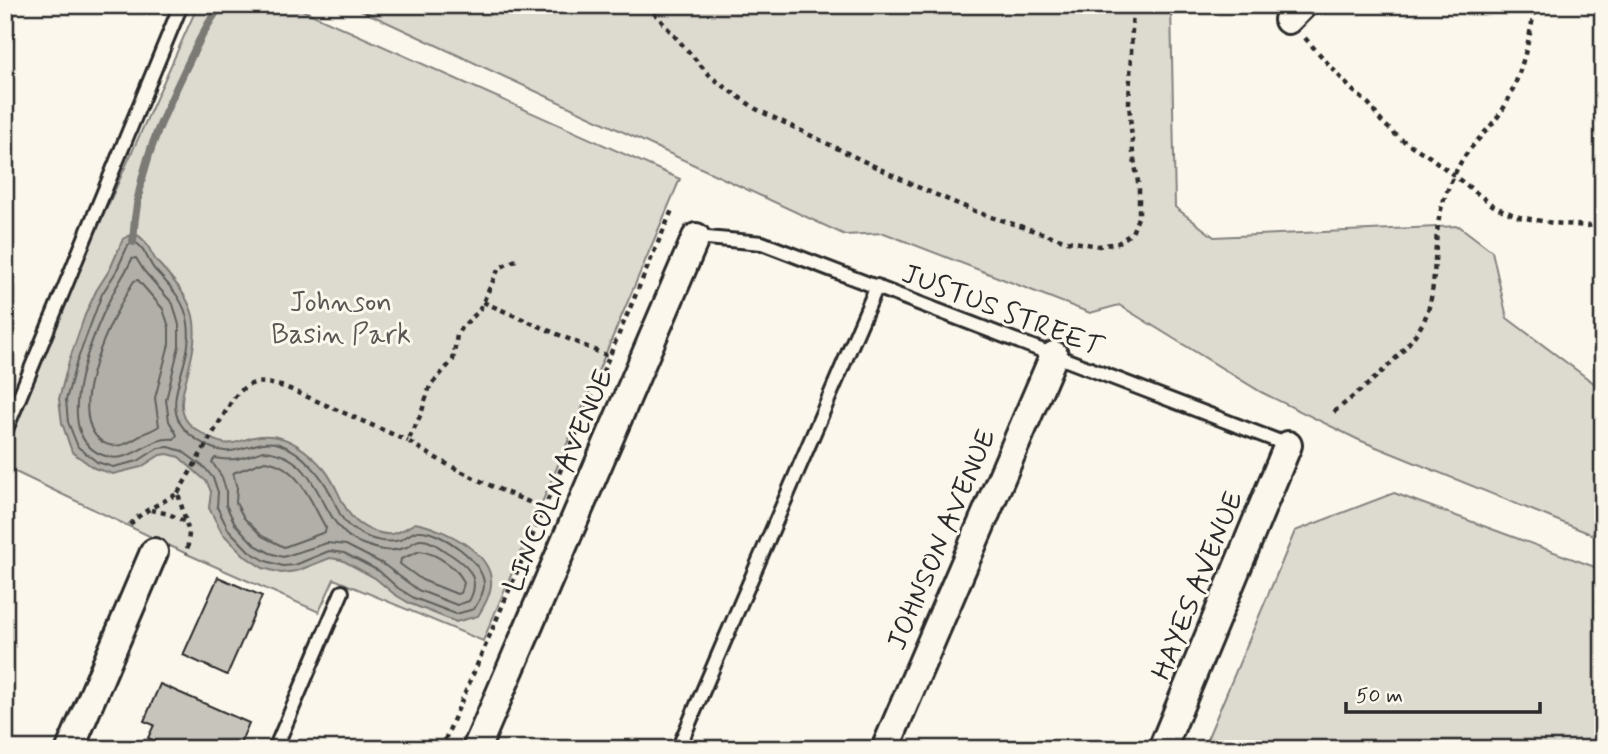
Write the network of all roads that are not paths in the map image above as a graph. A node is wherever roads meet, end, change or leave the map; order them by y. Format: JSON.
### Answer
{"nodes":[{"id":1,"x":181,"y":5,"type":"edge"},
{"id":2,"x":696,"y":237,"type":"joint"},
{"id":3,"x":877,"y":286,"type":"junction"},
{"id":4,"x":1054,"y":355,"type":"junction"},
{"id":5,"x":5,"y":432,"type":"edge"},
{"id":6,"x":1288,"y":445,"type":"joint"},
{"id":7,"x":154,"y":552,"type":"dead end"},
{"id":8,"x":342,"y":592,"type":"dead end"},
{"id":9,"x":70,"y":749,"type":"edge"},
{"id":10,"x":275,"y":749,"type":"edge"},
{"id":11,"x":476,"y":749,"type":"edge"},
{"id":12,"x":678,"y":749,"type":"edge"},
{"id":13,"x":885,"y":749,"type":"edge"},
{"id":14,"x":1162,"y":749,"type":"edge"}],
"edges":[{"from":1,"to":5,"type":"lane"},
{"from":2,"to":3,"type":"lane","name":"JUSTUS STREET"},
{"from":2,"to":11,"type":"street","name":"LINCOLN AVENUE"},
{"from":3,"to":4,"type":"lane","name":"JUSTUS STREET"},
{"from":3,"to":12,"type":"lane"},
{"from":4,"to":6,"type":"lane","name":"JUSTUS STREET"},
{"from":4,"to":13,"type":"street","name":"JOHNSON AVENUE"},
{"from":6,"to":14,"type":"street","name":"HAYES AVENUE"},
{"from":7,"to":9,"type":"street"},
{"from":8,"to":10,"type":"lane"}]}
